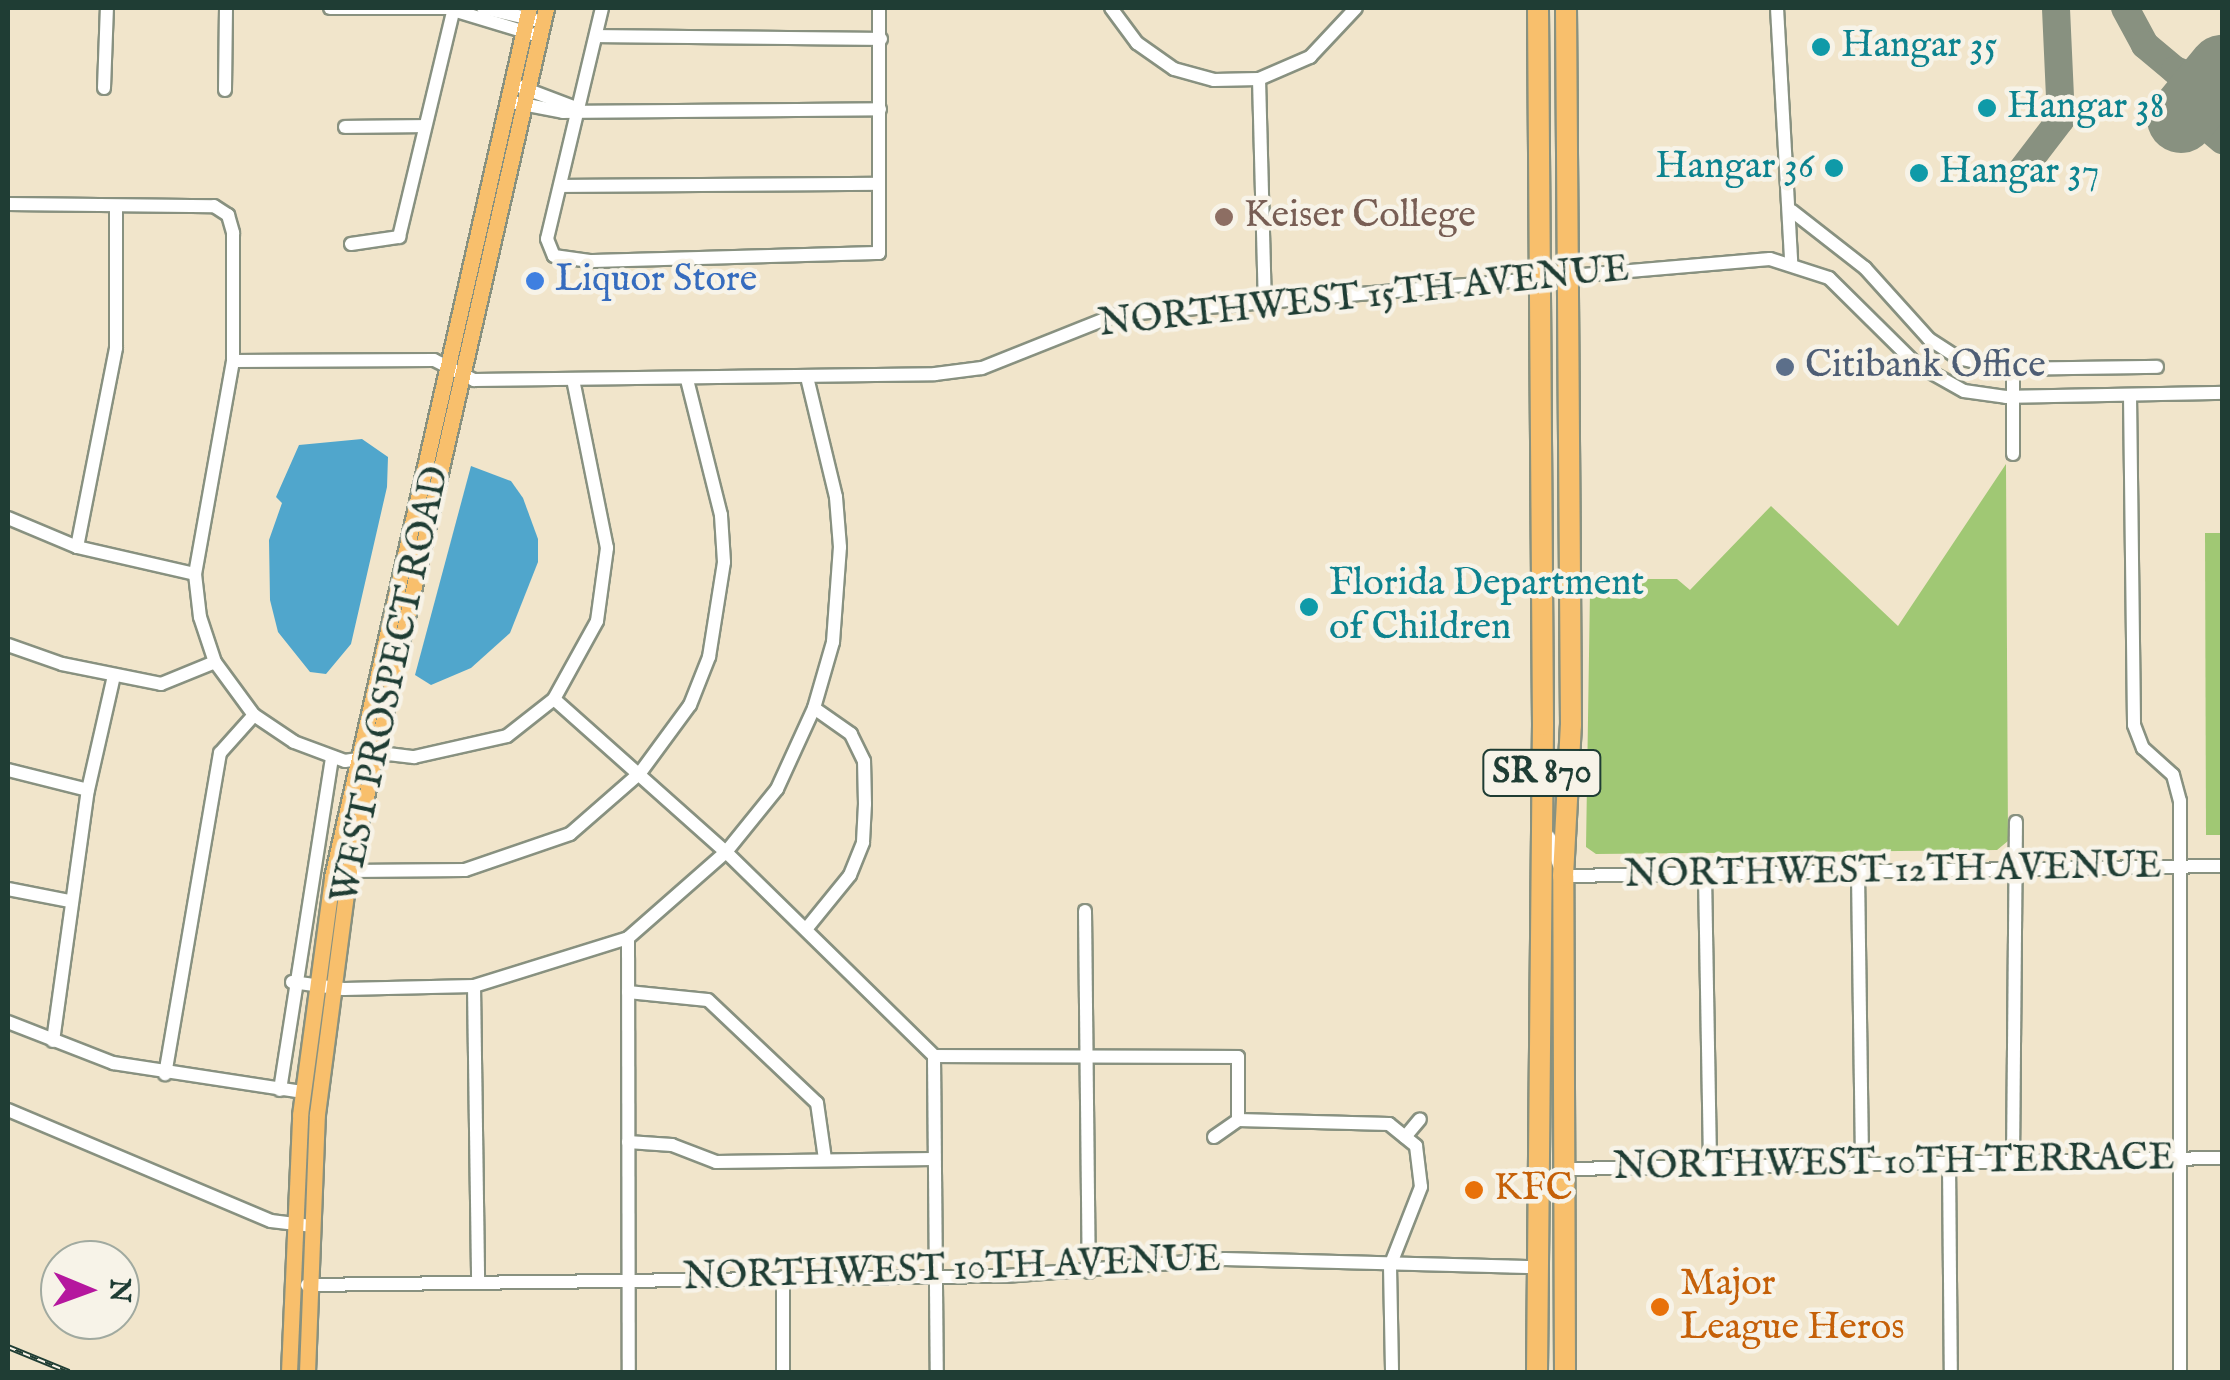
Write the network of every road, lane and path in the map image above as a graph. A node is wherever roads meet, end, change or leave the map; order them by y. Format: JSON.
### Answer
{"nodes":[{"id":1,"x":107,"y":8,"type":"edge"},
{"id":2,"x":226,"y":8,"type":"edge"},
{"id":3,"x":330,"y":8,"type":"edge"},
{"id":4,"x":456,"y":8,"type":"edge"},
{"id":5,"x":483,"y":8,"type":"edge"},
{"id":6,"x":602,"y":8,"type":"edge"},
{"id":7,"x":880,"y":8,"type":"edge"},
{"id":8,"x":1111,"y":8,"type":"edge"},
{"id":9,"x":1356,"y":8,"type":"edge"},
{"id":10,"x":1538,"y":8,"type":"edge"},
{"id":11,"x":1555,"y":8,"type":"edge"},
{"id":12,"x":1566,"y":8,"type":"edge"},
{"id":13,"x":1777,"y":8,"type":"edge"},
{"id":14,"x":535,"y":20,"type":"edge"},
{"id":15,"x":596,"y":36,"type":"junction"},
{"id":16,"x":881,"y":40,"type":"junction"},
{"id":17,"x":1566,"y":53,"type":"junction"},
{"id":18,"x":1259,"y":80,"type":"junction"},
{"id":19,"x":104,"y":88,"type":"dead end"},
{"id":20,"x":224,"y":90,"type":"dead end"},
{"id":21,"x":518,"y":95,"type":"junction"},
{"id":22,"x":579,"y":109,"type":"junction"},
{"id":23,"x":880,"y":110,"type":"junction"},
{"id":24,"x":425,"y":126,"type":"junction"},
{"id":25,"x":345,"y":128,"type":"dead end"},
{"id":26,"x":879,"y":184,"type":"junction"},
{"id":27,"x":560,"y":186,"type":"junction"},
{"id":28,"x":8,"y":204,"type":"edge"},
{"id":29,"x":116,"y":206,"type":"junction"},
{"id":30,"x":1792,"y":211,"type":"junction"},
{"id":31,"x":350,"y":244,"type":"dead end"},
{"id":32,"x":1791,"y":262,"type":"junction"},
{"id":33,"x":1568,"y":276,"type":"junction"},
{"id":34,"x":1540,"y":279,"type":"junction"},
{"id":35,"x":1265,"y":300,"type":"junction"},
{"id":36,"x":233,"y":361,"type":"junction"},
{"id":37,"x":2157,"y":367,"type":"dead end"},
{"id":38,"x":2013,"y":368,"type":"junction"},
{"id":39,"x":454,"y":370,"type":"junction"},
{"id":40,"x":807,"y":377,"type":"junction"},
{"id":41,"x":573,"y":380,"type":"junction"},
{"id":42,"x":688,"y":380,"type":"junction"},
{"id":43,"x":2222,"y":394,"type":"edge"},
{"id":44,"x":2130,"y":395,"type":"junction"},
{"id":45,"x":2013,"y":397,"type":"junction"},
{"id":46,"x":2013,"y":454,"type":"dead end"},
{"id":47,"x":8,"y":518,"type":"edge"},
{"id":48,"x":77,"y":548,"type":"junction"},
{"id":49,"x":196,"y":574,"type":"junction"},
{"id":50,"x":8,"y":645,"type":"edge"},
{"id":51,"x":215,"y":662,"type":"junction"},
{"id":52,"x":114,"y":676,"type":"junction"},
{"id":53,"x":554,"y":699,"type":"junction"},
{"id":54,"x":814,"y":708,"type":"junction"},
{"id":55,"x":254,"y":715,"type":"junction"},
{"id":56,"x":373,"y":756,"type":"junction"},
{"id":57,"x":332,"y":757,"type":"junction"},
{"id":58,"x":1542,"y":757,"type":"junction"},
{"id":59,"x":356,"y":759,"type":"junction"},
{"id":60,"x":8,"y":770,"type":"edge"},
{"id":61,"x":640,"y":773,"type":"junction"},
{"id":62,"x":88,"y":790,"type":"junction"},
{"id":63,"x":2016,"y":822,"type":"dead end"},
{"id":64,"x":726,"y":852,"type":"junction"},
{"id":65,"x":2222,"y":866,"type":"edge"},
{"id":66,"x":2179,"y":867,"type":"junction"},
{"id":67,"x":2015,"y":870,"type":"junction"},
{"id":68,"x":349,"y":872,"type":"junction"},
{"id":69,"x":1858,"y":873,"type":"junction"},
{"id":70,"x":1705,"y":875,"type":"junction"},
{"id":71,"x":1563,"y":876,"type":"junction"},
{"id":72,"x":8,"y":888,"type":"edge"},
{"id":73,"x":69,"y":902,"type":"junction"},
{"id":74,"x":1538,"y":908,"type":"junction"},
{"id":75,"x":1085,"y":911,"type":"dead end"},
{"id":76,"x":807,"y":928,"type":"junction"},
{"id":77,"x":628,"y":938,"type":"junction"},
{"id":78,"x":292,"y":982,"type":"junction"},
{"id":79,"x":474,"y":986,"type":"junction"},
{"id":80,"x":322,"y":987,"type":"junction"},
{"id":81,"x":628,"y":992,"type":"junction"},
{"id":82,"x":8,"y":1022,"type":"edge"},
{"id":83,"x":53,"y":1041,"type":"junction"},
{"id":84,"x":1088,"y":1054,"type":"junction"},
{"id":85,"x":934,"y":1056,"type":"junction"},
{"id":86,"x":165,"y":1074,"type":"junction"},
{"id":87,"x":1564,"y":1074,"type":"junction"},
{"id":88,"x":280,"y":1090,"type":"junction"},
{"id":89,"x":302,"y":1092,"type":"junction"},
{"id":90,"x":8,"y":1110,"type":"edge"},
{"id":91,"x":1420,"y":1118,"type":"dead end"},
{"id":92,"x":1238,"y":1120,"type":"junction"},
{"id":93,"x":1214,"y":1137,"type":"dead end"},
{"id":94,"x":1404,"y":1137,"type":"junction"},
{"id":95,"x":628,"y":1142,"type":"junction"},
{"id":96,"x":2222,"y":1158,"type":"edge"},
{"id":97,"x":825,"y":1159,"type":"junction"},
{"id":98,"x":934,"y":1159,"type":"junction"},
{"id":99,"x":2177,"y":1159,"type":"junction"},
{"id":100,"x":2014,"y":1162,"type":"junction"},
{"id":101,"x":1949,"y":1163,"type":"junction"},
{"id":102,"x":1710,"y":1164,"type":"junction"},
{"id":103,"x":1862,"y":1164,"type":"junction"},
{"id":104,"x":1565,"y":1169,"type":"junction"},
{"id":105,"x":301,"y":1226,"type":"junction"},
{"id":106,"x":1390,"y":1266,"type":"junction"},
{"id":107,"x":1537,"y":1266,"type":"junction"},
{"id":108,"x":1089,"y":1272,"type":"junction"},
{"id":109,"x":937,"y":1277,"type":"junction"},
{"id":110,"x":782,"y":1278,"type":"junction"},
{"id":111,"x":628,"y":1280,"type":"junction"},
{"id":112,"x":478,"y":1282,"type":"junction"},
{"id":113,"x":307,"y":1285,"type":"junction"},
{"id":114,"x":289,"y":1372,"type":"edge"},
{"id":115,"x":307,"y":1372,"type":"edge"},
{"id":116,"x":629,"y":1372,"type":"edge"},
{"id":117,"x":783,"y":1372,"type":"edge"},
{"id":118,"x":937,"y":1372,"type":"edge"},
{"id":119,"x":1392,"y":1372,"type":"edge"},
{"id":120,"x":1537,"y":1372,"type":"edge"},
{"id":121,"x":1565,"y":1372,"type":"edge"},
{"id":122,"x":1951,"y":1372,"type":"edge"},
{"id":123,"x":2180,"y":1372,"type":"edge"}],
"edges":[{"from":1,"to":19,"type":"street"},
{"from":2,"to":20,"type":"street"},
{"from":3,"to":4,"type":"street"},
{"from":4,"to":14,"type":"street"},
{"from":4,"to":24,"type":"street"},
{"from":5,"to":14,"type":"street"},
{"from":6,"to":15,"type":"street"},
{"from":7,"to":16,"type":"street"},
{"from":8,"to":18,"type":"street"},
{"from":9,"to":18,"type":"street"},
{"from":10,"to":34,"type":"highway","number":"SR 870"},
{"from":11,"to":17,"type":"highway"},
{"from":12,"to":17,"type":"highway","number":"SR 870"},
{"from":13,"to":30,"type":"street"},
{"from":14,"to":21,"type":"main road","name":"WEST PROSPECT ROAD"},
{"from":15,"to":16,"type":"street"},
{"from":15,"to":22,"type":"street"},
{"from":16,"to":23,"type":"street"},
{"from":17,"to":33,"type":"highway","number":"SR 870"},
{"from":18,"to":35,"type":"street"},
{"from":21,"to":22,"type":"street"},
{"from":21,"to":39,"type":"main road","name":"WEST PROSPECT ROAD"},
{"from":22,"to":23,"type":"street"},
{"from":22,"to":27,"type":"street"},
{"from":23,"to":26,"type":"street"},
{"from":24,"to":25,"type":"street"},
{"from":24,"to":31,"type":"street"},
{"from":26,"to":27,"type":"street"},
{"from":26,"to":27,"type":"street"},
{"from":28,"to":29,"type":"street"},
{"from":29,"to":36,"type":"street"},
{"from":29,"to":48,"type":"street"},
{"from":30,"to":32,"type":"street"},
{"from":30,"to":38,"type":"street"},
{"from":32,"to":33,"type":"street","name":"NORTHWEST 15TH AVENUE"},
{"from":32,"to":45,"type":"street","name":"NORTHWEST 15TH AVENUE"},
{"from":33,"to":34,"type":"street","name":"NORTHWEST 15TH AVENUE"},
{"from":33,"to":71,"type":"highway","number":"SR 870"},
{"from":34,"to":35,"type":"street","name":"NORTHWEST 15TH AVENUE"},
{"from":34,"to":58,"type":"highway","number":"SR 870"},
{"from":35,"to":40,"type":"street","name":"NORTHWEST 15TH AVENUE"},
{"from":36,"to":39,"type":"street","name":"NORTHWEST 15TH AVENUE"},
{"from":36,"to":49,"type":"street"},
{"from":37,"to":38,"type":"street"},
{"from":38,"to":45,"type":"street"},
{"from":39,"to":41,"type":"street","name":"NORTHWEST 15TH AVENUE"},
{"from":39,"to":56,"type":"main road","name":"WEST PROSPECT ROAD"},
{"from":39,"to":59,"type":"main road","name":"WEST PROSPECT ROAD"},
{"from":40,"to":42,"type":"street","name":"NORTHWEST 15TH AVENUE"},
{"from":40,"to":54,"type":"street"},
{"from":41,"to":42,"type":"street","name":"NORTHWEST 15TH AVENUE"},
{"from":41,"to":53,"type":"street"},
{"from":42,"to":61,"type":"street"},
{"from":43,"to":44,"type":"street","name":"NORTHWEST 15TH AVENUE"},
{"from":44,"to":45,"type":"street","name":"NORTHWEST 15TH AVENUE"},
{"from":44,"to":66,"type":"street"},
{"from":45,"to":46,"type":"street"},
{"from":47,"to":48,"type":"street"},
{"from":48,"to":49,"type":"street"},
{"from":49,"to":51,"type":"street"},
{"from":50,"to":52,"type":"street"},
{"from":51,"to":52,"type":"street"},
{"from":51,"to":55,"type":"street"},
{"from":52,"to":62,"type":"street"},
{"from":53,"to":56,"type":"street"},
{"from":53,"to":61,"type":"street"},
{"from":54,"to":64,"type":"street"},
{"from":54,"to":76,"type":"street"},
{"from":55,"to":57,"type":"street"},
{"from":55,"to":86,"type":"street"},
{"from":56,"to":59,"type":"street"},
{"from":56,"to":68,"type":"main road","name":"WEST PROSPECT ROAD"},
{"from":57,"to":59,"type":"street"},
{"from":57,"to":78,"type":"street"},
{"from":58,"to":71,"type":"street"},
{"from":58,"to":74,"type":"highway","number":"SR 870"},
{"from":59,"to":80,"type":"main road","name":"WEST PROSPECT ROAD"},
{"from":60,"to":62,"type":"street"},
{"from":61,"to":64,"type":"street"},
{"from":61,"to":68,"type":"street"},
{"from":62,"to":73,"type":"street"},
{"from":63,"to":67,"type":"street"},
{"from":64,"to":76,"type":"street"},
{"from":64,"to":77,"type":"street"},
{"from":65,"to":66,"type":"street","name":"NORTHWEST 12TH AVENUE"},
{"from":66,"to":67,"type":"street","name":"NORTHWEST 12TH AVENUE"},
{"from":66,"to":99,"type":"street"},
{"from":67,"to":69,"type":"street","name":"NORTHWEST 12TH AVENUE"},
{"from":67,"to":100,"type":"street"},
{"from":68,"to":80,"type":"main road","name":"WEST PROSPECT ROAD"},
{"from":69,"to":70,"type":"street","name":"NORTHWEST 12TH AVENUE"},
{"from":69,"to":103,"type":"street"},
{"from":70,"to":71,"type":"street","name":"NORTHWEST 12TH AVENUE"},
{"from":70,"to":102,"type":"street"},
{"from":71,"to":87,"type":"highway","number":"SR 870"},
{"from":72,"to":73,"type":"street"},
{"from":73,"to":83,"type":"street"},
{"from":74,"to":87,"type":"highway"},
{"from":74,"to":107,"type":"highway","number":"SR 870"},
{"from":75,"to":84,"type":"street"},
{"from":76,"to":85,"type":"street"},
{"from":77,"to":79,"type":"street"},
{"from":77,"to":81,"type":"street"},
{"from":78,"to":80,"type":"street"},
{"from":78,"to":88,"type":"street"},
{"from":79,"to":80,"type":"street"},
{"from":79,"to":112,"type":"street"},
{"from":80,"to":89,"type":"main road","name":"WEST PROSPECT ROAD"},
{"from":80,"to":105,"type":"main road","name":"WEST PROSPECT ROAD"},
{"from":81,"to":95,"type":"street"},
{"from":81,"to":97,"type":"street"},
{"from":82,"to":83,"type":"street"},
{"from":83,"to":86,"type":"street"},
{"from":84,"to":85,"type":"street"},
{"from":84,"to":92,"type":"street"},
{"from":84,"to":108,"type":"street"},
{"from":85,"to":98,"type":"street"},
{"from":86,"to":88,"type":"street"},
{"from":87,"to":104,"type":"highway","number":"SR 870"},
{"from":88,"to":89,"type":"street"},
{"from":89,"to":105,"type":"main road","name":"WEST PROSPECT ROAD"},
{"from":90,"to":105,"type":"street"},
{"from":91,"to":94,"type":"street"},
{"from":92,"to":93,"type":"street"},
{"from":92,"to":94,"type":"street"},
{"from":94,"to":106,"type":"street"},
{"from":95,"to":97,"type":"street"},
{"from":95,"to":111,"type":"street"},
{"from":96,"to":99,"type":"street","name":"NORTHWEST 10TH TERRACE"},
{"from":97,"to":98,"type":"street"},
{"from":98,"to":109,"type":"street"},
{"from":99,"to":100,"type":"street","name":"NORTHWEST 10TH TERRACE"},
{"from":99,"to":123,"type":"street"},
{"from":100,"to":101,"type":"street","name":"NORTHWEST 10TH TERRACE"},
{"from":101,"to":103,"type":"street","name":"NORTHWEST 10TH TERRACE"},
{"from":101,"to":122,"type":"street"},
{"from":102,"to":103,"type":"street","name":"NORTHWEST 10TH TERRACE"},
{"from":102,"to":104,"type":"street","name":"NORTHWEST 10TH TERRACE"},
{"from":104,"to":121,"type":"highway","number":"SR 870"},
{"from":105,"to":113,"type":"main road","name":"WEST PROSPECT ROAD"},
{"from":105,"to":114,"type":"main road","name":"WEST PROSPECT ROAD"},
{"from":106,"to":107,"type":"street","name":"NORTHWEST 10TH AVENUE"},
{"from":106,"to":108,"type":"street","name":"NORTHWEST 10TH AVENUE"},
{"from":106,"to":119,"type":"street"},
{"from":107,"to":120,"type":"highway","number":"SR 870"},
{"from":108,"to":109,"type":"street","name":"NORTHWEST 10TH AVENUE"},
{"from":109,"to":110,"type":"street","name":"NORTHWEST 10TH AVENUE"},
{"from":109,"to":118,"type":"street"},
{"from":110,"to":111,"type":"street","name":"NORTHWEST 10TH AVENUE"},
{"from":110,"to":117,"type":"street"},
{"from":111,"to":112,"type":"street","name":"NORTHWEST 10TH AVENUE"},
{"from":111,"to":116,"type":"street"},
{"from":112,"to":113,"type":"street","name":"NORTHWEST 10TH AVENUE"},
{"from":113,"to":115,"type":"main road","name":"WEST PROSPECT ROAD"}]}
